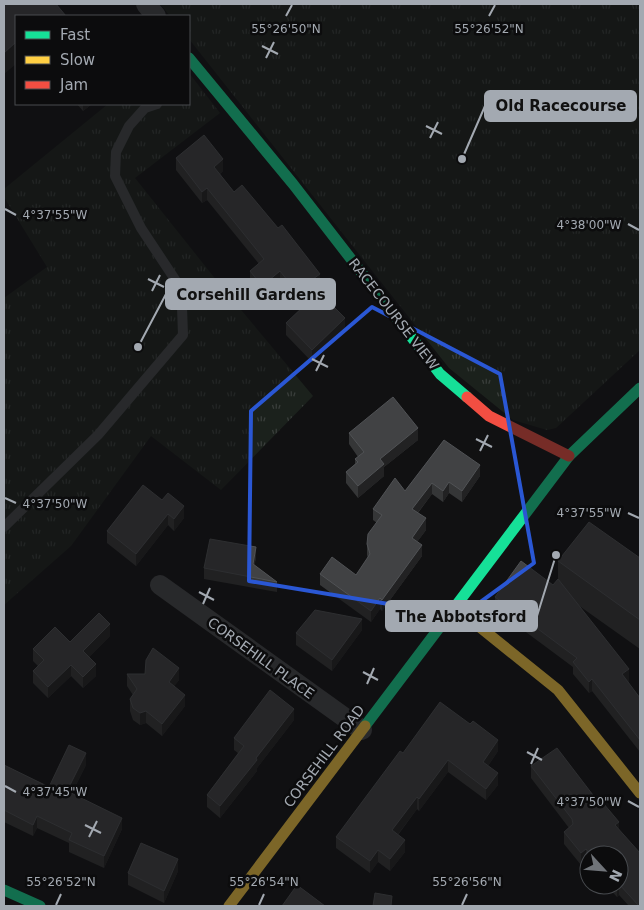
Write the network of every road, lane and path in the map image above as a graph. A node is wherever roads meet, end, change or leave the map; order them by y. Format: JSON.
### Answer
{"nodes":[{"id":1,"x":146,"y":4,"type":"edge"},
{"id":2,"x":155,"y":15,"type":"edge"},
{"id":3,"x":190,"y":64,"type":"edge"},
{"id":4,"x":154,"y":105,"type":"edge"},
{"id":5,"x":640,"y":388,"type":"edge"},
{"id":6,"x":569,"y":456,"type":"junction"},
{"id":7,"x":4,"y":527,"type":"edge"},
{"id":8,"x":160,"y":585,"type":"dead end"},
{"id":9,"x":455,"y":607,"type":"junction"},
{"id":10,"x":362,"y":730,"type":"junction"},
{"id":11,"x":640,"y":793,"type":"edge"},
{"id":12,"x":4,"y":890,"type":"edge"},
{"id":13,"x":40,"y":906,"type":"edge"},
{"id":14,"x":229,"y":906,"type":"edge"}],
"edges":[{"from":1,"to":2,"type":"street"},
{"from":3,"to":6,"type":"street","name":"RACECOURSE VIEW"},
{"from":4,"to":7,"type":"lane"},
{"from":5,"to":6,"type":"street"},
{"from":6,"to":9,"type":"street","name":"CORSEHILL ROAD"},
{"from":8,"to":10,"type":"street","name":"CORSEHILL PLACE"},
{"from":9,"to":10,"type":"street","name":"CORSEHILL ROAD"},
{"from":9,"to":11,"type":"street"},
{"from":10,"to":14,"type":"street","name":"CORSEHILL ROAD"},
{"from":12,"to":13,"type":"street"}]}
